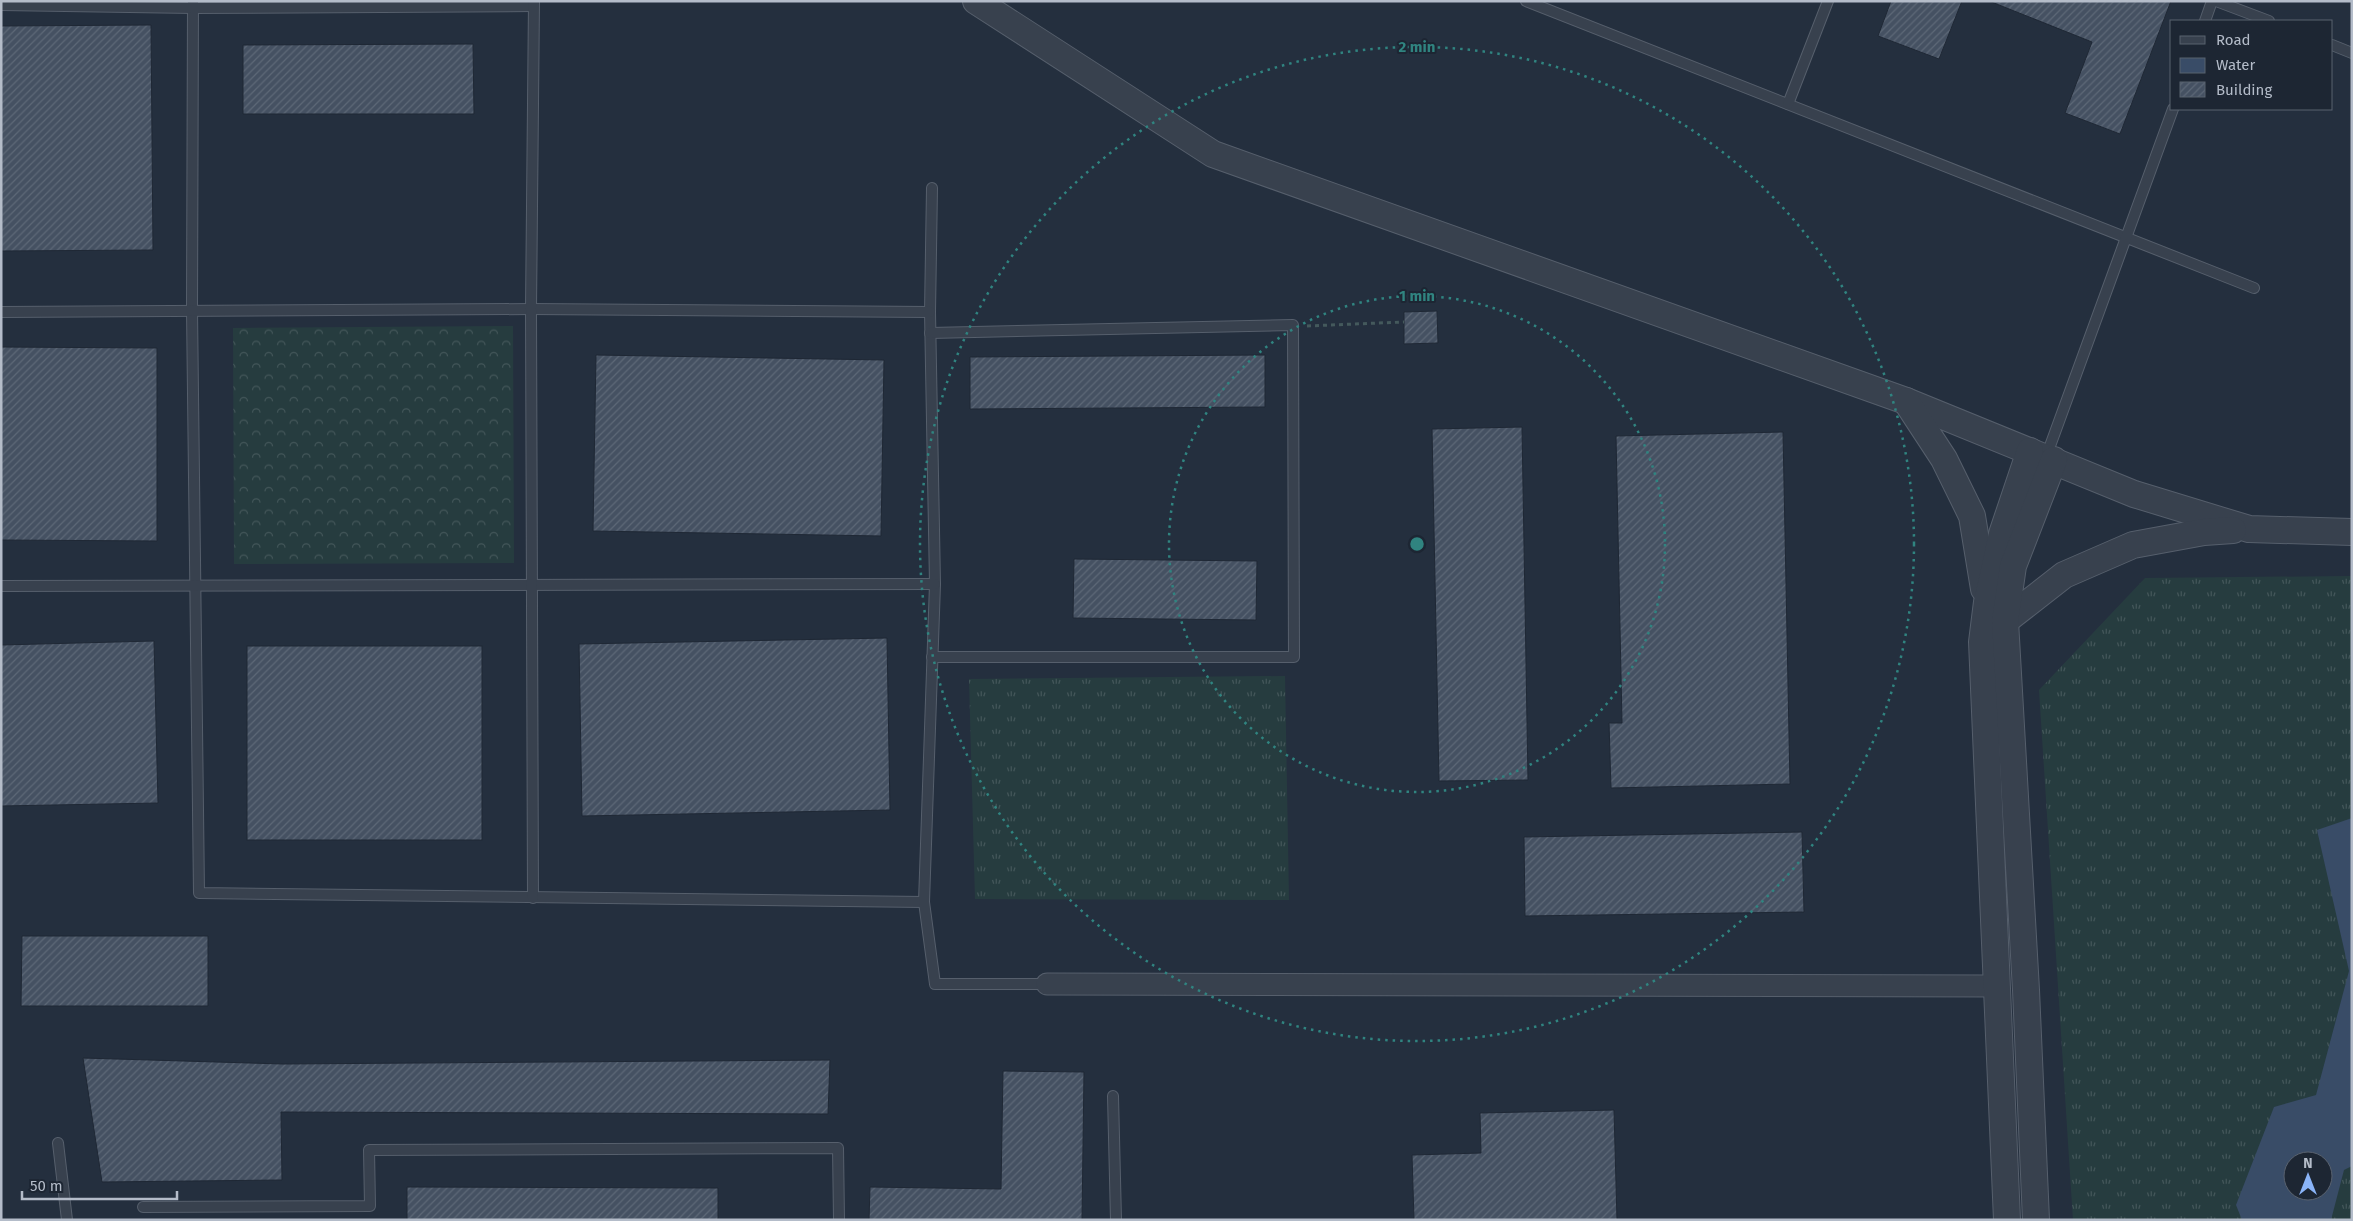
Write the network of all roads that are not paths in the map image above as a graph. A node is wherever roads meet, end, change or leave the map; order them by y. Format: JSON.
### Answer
{"nodes":[{"id":1,"x":976,"y":1,"type":"edge"},
{"id":2,"x":1526,"y":1,"type":"edge"},
{"id":3,"x":1828,"y":1,"type":"edge"},
{"id":4,"x":2214,"y":1,"type":"edge"},
{"id":5,"x":193,"y":4,"type":"edge"},
{"id":6,"x":534,"y":4,"type":"edge"},
{"id":7,"x":1,"y":5,"type":"edge"},
{"id":8,"x":2205,"y":20,"type":"edge"},
{"id":9,"x":2266,"y":20,"type":"edge"},
{"id":10,"x":2333,"y":45,"type":"edge"},
{"id":11,"x":2352,"y":52,"type":"edge"},
{"id":12,"x":1788,"y":104,"type":"junction"},
{"id":13,"x":2173,"y":110,"type":"edge"},
{"id":14,"x":932,"y":188,"type":"dead end"},
{"id":15,"x":2126,"y":237,"type":"junction"},
{"id":16,"x":2254,"y":288,"type":"dead end"},
{"id":17,"x":531,"y":309,"type":"junction"},
{"id":18,"x":192,"y":310,"type":"junction"},
{"id":19,"x":1,"y":312,"type":"edge"},
{"id":20,"x":930,"y":312,"type":"junction"},
{"id":21,"x":930,"y":333,"type":"junction"},
{"id":22,"x":1906,"y":401,"type":"junction"},
{"id":23,"x":2043,"y":456,"type":"junction"},
{"id":24,"x":2249,"y":529,"type":"junction"},
{"id":25,"x":2352,"y":532,"type":"edge"},
{"id":26,"x":935,"y":584,"type":"junction"},
{"id":27,"x":532,"y":585,"type":"junction"},
{"id":28,"x":1,"y":586,"type":"edge"},
{"id":29,"x":196,"y":586,"type":"junction"},
{"id":30,"x":1987,"y":602,"type":"junction"},
{"id":31,"x":2005,"y":621,"type":"junction"},
{"id":32,"x":932,"y":657,"type":"junction"},
{"id":33,"x":533,"y":898,"type":"junction"},
{"id":34,"x":924,"y":902,"type":"junction"},
{"id":35,"x":1047,"y":984,"type":"joint"},
{"id":36,"x":1996,"y":986,"type":"junction"},
{"id":37,"x":1113,"y":1096,"type":"dead end"},
{"id":38,"x":58,"y":1143,"type":"dead end"},
{"id":39,"x":143,"y":1207,"type":"dead end"},
{"id":40,"x":66,"y":1220,"type":"edge"},
{"id":41,"x":839,"y":1220,"type":"edge"},
{"id":42,"x":1116,"y":1220,"type":"edge"},
{"id":43,"x":2007,"y":1220,"type":"edge"},
{"id":44,"x":2036,"y":1220,"type":"edge"}],
"edges":[{"from":1,"to":22,"type":"street"},
{"from":2,"to":12,"type":"lane"},
{"from":3,"to":12,"type":"lane"},
{"from":4,"to":8,"type":"lane"},
{"from":4,"to":9,"type":"lane"},
{"from":5,"to":6,"type":"lane"},
{"from":5,"to":7,"type":"lane"},
{"from":5,"to":18,"type":"lane"},
{"from":6,"to":17,"type":"lane"},
{"from":10,"to":11,"type":"lane"},
{"from":12,"to":15,"type":"lane"},
{"from":13,"to":15,"type":"lane"},
{"from":14,"to":20,"type":"lane"},
{"from":15,"to":16,"type":"lane"},
{"from":15,"to":23,"type":"lane"},
{"from":17,"to":18,"type":"lane"},
{"from":17,"to":20,"type":"lane"},
{"from":17,"to":27,"type":"lane"},
{"from":18,"to":19,"type":"lane"},
{"from":18,"to":29,"type":"lane"},
{"from":20,"to":21,"type":"lane"},
{"from":21,"to":26,"type":"lane"},
{"from":21,"to":32,"type":"lane"},
{"from":22,"to":23,"type":"street"},
{"from":22,"to":30,"type":"street"},
{"from":23,"to":24,"type":"street"},
{"from":23,"to":30,"type":"street"},
{"from":23,"to":31,"type":"street"},
{"from":24,"to":25,"type":"street"},
{"from":24,"to":31,"type":"street"},
{"from":26,"to":27,"type":"lane"},
{"from":26,"to":32,"type":"lane"},
{"from":27,"to":29,"type":"lane"},
{"from":27,"to":33,"type":"lane"},
{"from":28,"to":29,"type":"lane"},
{"from":29,"to":33,"type":"lane"},
{"from":30,"to":36,"type":"street"},
{"from":31,"to":44,"type":"street"},
{"from":32,"to":34,"type":"lane"},
{"from":33,"to":34,"type":"lane"},
{"from":34,"to":35,"type":"lane"},
{"from":35,"to":36,"type":"street"},
{"from":36,"to":43,"type":"street"},
{"from":37,"to":42,"type":"lane"},
{"from":38,"to":40,"type":"lane"},
{"from":39,"to":41,"type":"lane"}]}
